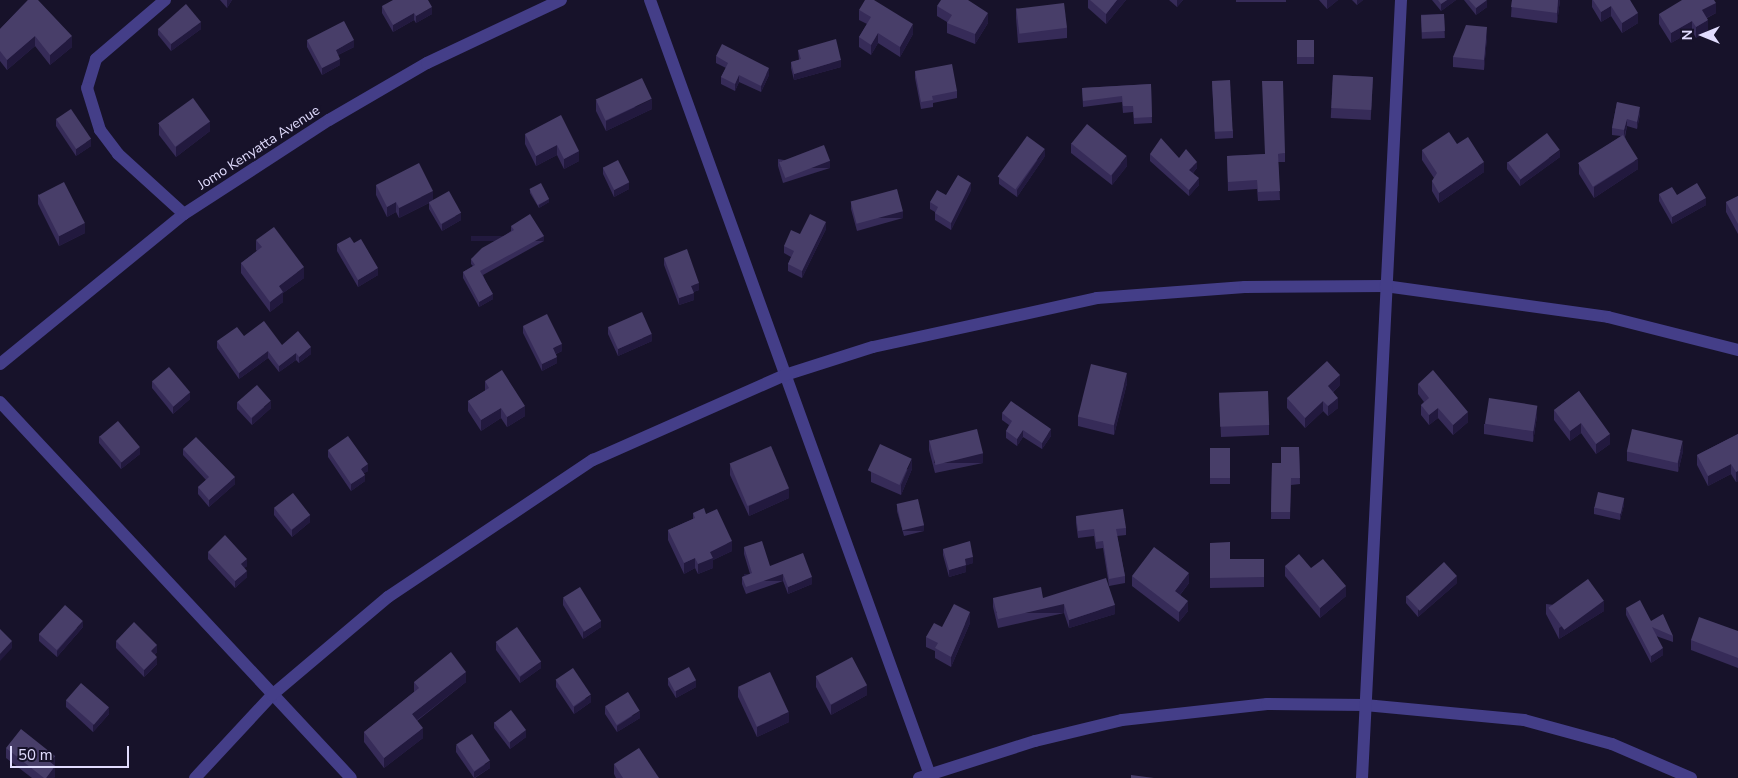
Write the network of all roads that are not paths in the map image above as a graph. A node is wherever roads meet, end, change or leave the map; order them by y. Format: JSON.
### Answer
{"nodes":[{"id":1,"x":165,"y":0,"type":"edge"},
{"id":2,"x":561,"y":0,"type":"edge"},
{"id":3,"x":650,"y":0,"type":"edge"},
{"id":4,"x":1401,"y":0,"type":"edge"},
{"id":5,"x":184,"y":214,"type":"junction"},
{"id":6,"x":1385,"y":286,"type":"junction"},
{"id":7,"x":1738,"y":350,"type":"edge"},
{"id":8,"x":0,"y":364,"type":"edge"},
{"id":9,"x":785,"y":374,"type":"junction"},
{"id":10,"x":0,"y":402,"type":"edge"},
{"id":11,"x":272,"y":695,"type":"junction"},
{"id":12,"x":1365,"y":705,"type":"junction"},
{"id":13,"x":927,"y":777,"type":"edge"},
{"id":14,"x":195,"y":778,"type":"edge"},
{"id":15,"x":351,"y":778,"type":"edge"},
{"id":16,"x":1362,"y":778,"type":"edge"},
{"id":17,"x":1691,"y":778,"type":"edge"}],
"edges":[{"from":1,"to":5,"type":"street"},
{"from":2,"to":5,"type":"street","name":"Jomo Kenyatta Avenue"},
{"from":3,"to":9,"type":"street"},
{"from":4,"to":6,"type":"street"},
{"from":5,"to":8,"type":"street","name":"Jomo Kenyatta Avenue"},
{"from":6,"to":7,"type":"street"},
{"from":6,"to":9,"type":"street"},
{"from":6,"to":12,"type":"street"},
{"from":9,"to":11,"type":"street"},
{"from":9,"to":13,"type":"street"},
{"from":10,"to":11,"type":"street"},
{"from":11,"to":14,"type":"street"},
{"from":11,"to":15,"type":"street"},
{"from":12,"to":13,"type":"street"},
{"from":12,"to":16,"type":"street"},
{"from":12,"to":17,"type":"street"}]}
